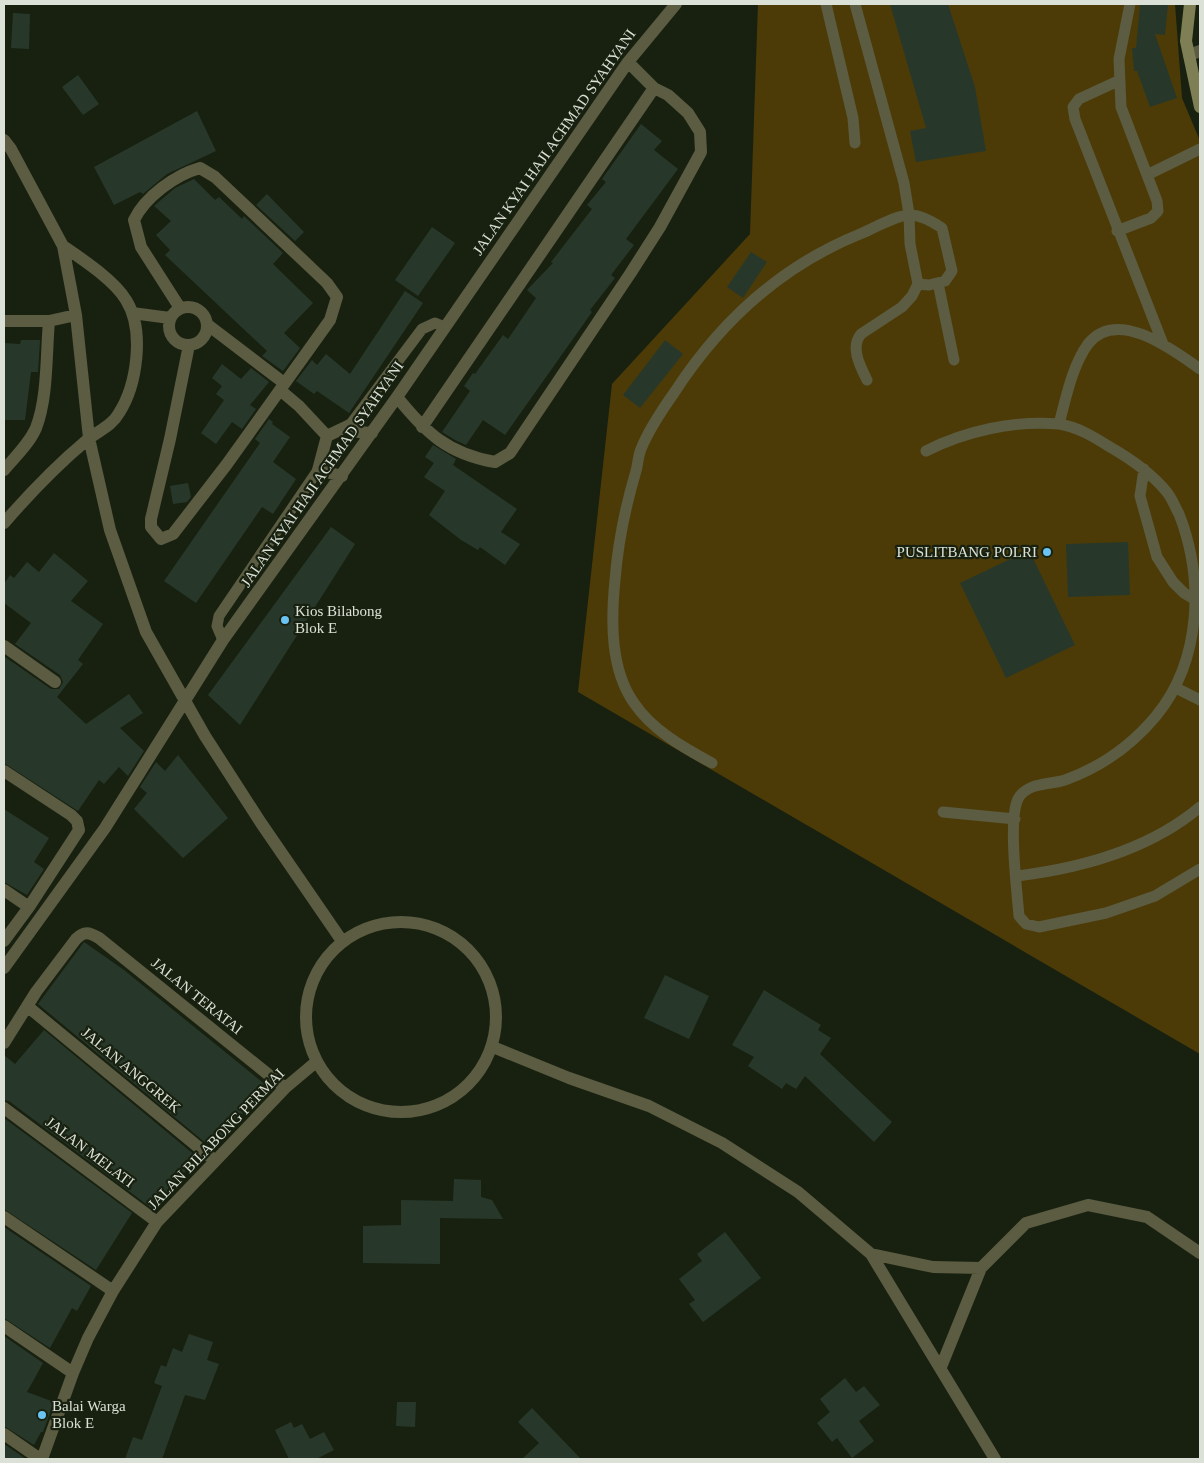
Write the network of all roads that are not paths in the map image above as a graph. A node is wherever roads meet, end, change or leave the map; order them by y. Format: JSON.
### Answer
{"nodes":[{"id":1,"x":676,"y":4,"type":"edge"},
{"id":2,"x":826,"y":4,"type":"edge"},
{"id":3,"x":855,"y":4,"type":"edge"},
{"id":4,"x":1130,"y":4,"type":"edge"},
{"id":5,"x":1190,"y":4,"type":"edge"},
{"id":6,"x":1194,"y":53,"type":"edge"},
{"id":7,"x":628,"y":62,"type":"junction"},
{"id":8,"x":1118,"y":81,"type":"junction"},
{"id":9,"x":654,"y":88,"type":"junction"},
{"id":10,"x":1200,"y":108,"type":"edge"},
{"id":11,"x":4,"y":140,"type":"edge"},
{"id":12,"x":854,"y":142,"type":"dead end"},
{"id":13,"x":1200,"y":149,"type":"edge"},
{"id":14,"x":1147,"y":174,"type":"junction"},
{"id":15,"x":909,"y":214,"type":"junction"},
{"id":16,"x":1117,"y":230,"type":"junction"},
{"id":17,"x":63,"y":246,"type":"junction"},
{"id":18,"x":938,"y":283,"type":"junction"},
{"id":19,"x":918,"y":284,"type":"junction"},
{"id":20,"x":180,"y":308,"type":"junction"},
{"id":21,"x":132,"y":313,"type":"junction"},
{"id":22,"x":76,"y":316,"type":"junction"},
{"id":23,"x":170,"y":318,"type":"junction"},
{"id":24,"x":4,"y":321,"type":"edge"},
{"id":25,"x":50,"y":321,"type":"junction"},
{"id":26,"x":208,"y":325,"type":"junction"},
{"id":27,"x":446,"y":327,"type":"junction"},
{"id":28,"x":1163,"y":344,"type":"junction"},
{"id":29,"x":189,"y":345,"type":"junction"},
{"id":30,"x":954,"y":360,"type":"dead end"},
{"id":31,"x":1200,"y":369,"type":"edge"},
{"id":32,"x":867,"y":380,"type":"dead end"},
{"id":33,"x":282,"y":387,"type":"junction"},
{"id":34,"x":398,"y":397,"type":"junction"},
{"id":35,"x":1059,"y":424,"type":"junction"},
{"id":36,"x":350,"y":425,"type":"junction"},
{"id":37,"x":422,"y":427,"type":"junction"},
{"id":38,"x":372,"y":433,"type":"junction"},
{"id":39,"x":327,"y":436,"type":"junction"},
{"id":40,"x":89,"y":438,"type":"junction"},
{"id":41,"x":926,"y":451,"type":"dead end"},
{"id":42,"x":4,"y":470,"type":"edge"},
{"id":43,"x":318,"y":470,"type":"junction"},
{"id":44,"x":1144,"y":470,"type":"junction"},
{"id":45,"x":342,"y":476,"type":"junction"},
{"id":46,"x":4,"y":523,"type":"edge"},
{"id":47,"x":1199,"y":602,"type":"edge"},
{"id":48,"x":223,"y":640,"type":"junction"},
{"id":49,"x":4,"y":646,"type":"edge"},
{"id":50,"x":55,"y":682,"type":"dead end"},
{"id":51,"x":1176,"y":688,"type":"junction"},
{"id":52,"x":185,"y":699,"type":"junction"},
{"id":53,"x":1200,"y":700,"type":"edge"},
{"id":54,"x":712,"y":763,"type":"dead end"},
{"id":55,"x":4,"y":771,"type":"edge"},
{"id":56,"x":1200,"y":807,"type":"edge"},
{"id":57,"x":943,"y":812,"type":"dead end"},
{"id":58,"x":1015,"y":819,"type":"junction"},
{"id":59,"x":1200,"y":869,"type":"edge"},
{"id":60,"x":1017,"y":876,"type":"junction"},
{"id":61,"x":4,"y":890,"type":"edge"},
{"id":62,"x":29,"y":907,"type":"junction"},
{"id":63,"x":4,"y":941,"type":"edge"},
{"id":64,"x":342,"y":941,"type":"junction"},
{"id":65,"x":4,"y":968,"type":"edge"},
{"id":66,"x":27,"y":1006,"type":"junction"},
{"id":67,"x":4,"y":1043,"type":"edge"},
{"id":68,"x":493,"y":1047,"type":"junction"},
{"id":69,"x":316,"y":1062,"type":"junction"},
{"id":70,"x":285,"y":1088,"type":"junction"},
{"id":71,"x":4,"y":1108,"type":"edge"},
{"id":72,"x":214,"y":1160,"type":"junction"},
{"id":73,"x":4,"y":1217,"type":"edge"},
{"id":74,"x":157,"y":1222,"type":"junction"},
{"id":75,"x":1200,"y":1253,"type":"edge"},
{"id":76,"x":871,"y":1254,"type":"junction"},
{"id":77,"x":981,"y":1268,"type":"junction"},
{"id":78,"x":113,"y":1291,"type":"junction"},
{"id":79,"x":4,"y":1326,"type":"edge"},
{"id":80,"x":941,"y":1367,"type":"junction"},
{"id":81,"x":73,"y":1373,"type":"junction"},
{"id":82,"x":4,"y":1434,"type":"edge"},
{"id":83,"x":41,"y":1459,"type":"edge"},
{"id":84,"x":995,"y":1459,"type":"edge"}],
"edges":[{"from":1,"to":7,"type":"street","name":"JALAN KYAI HAJI ACHMAD SYAHYANI"},
{"from":2,"to":12,"type":"lane"},
{"from":3,"to":15,"type":"lane"},
{"from":4,"to":8,"type":"lane"},
{"from":5,"to":6,"type":"main road"},
{"from":6,"to":10,"type":"main road"},
{"from":7,"to":9,"type":"street"},
{"from":7,"to":27,"type":"street","name":"JALAN KYAI HAJI ACHMAD SYAHYANI"},
{"from":8,"to":14,"type":"lane"},
{"from":8,"to":16,"type":"lane"},
{"from":9,"to":37,"type":"street"},
{"from":9,"to":37,"type":"street"},
{"from":11,"to":17,"type":"street"},
{"from":13,"to":14,"type":"lane"},
{"from":14,"to":16,"type":"lane"},
{"from":15,"to":18,"type":"lane"},
{"from":15,"to":19,"type":"lane"},
{"from":15,"to":54,"type":"lane"},
{"from":16,"to":28,"type":"lane"},
{"from":17,"to":21,"type":"street"},
{"from":17,"to":22,"type":"street"},
{"from":18,"to":19,"type":"lane"},
{"from":18,"to":30,"type":"lane"},
{"from":19,"to":32,"type":"lane"},
{"from":20,"to":23,"type":"street"},
{"from":20,"to":26,"type":"street"},
{"from":20,"to":33,"type":"street"},
{"from":21,"to":23,"type":"street"},
{"from":21,"to":40,"type":"street"},
{"from":22,"to":25,"type":"street"},
{"from":22,"to":40,"type":"street"},
{"from":23,"to":29,"type":"street"},
{"from":24,"to":25,"type":"street"},
{"from":25,"to":42,"type":"street"},
{"from":26,"to":29,"type":"street"},
{"from":26,"to":33,"type":"street"},
{"from":27,"to":34,"type":"street","name":"JALAN KYAI HAJI ACHMAD SYAHYANI"},
{"from":27,"to":36,"type":"lane"},
{"from":28,"to":31,"type":"lane"},
{"from":28,"to":35,"type":"lane"},
{"from":29,"to":33,"type":"street"},
{"from":33,"to":39,"type":"street"},
{"from":34,"to":37,"type":"street"},
{"from":34,"to":38,"type":"street","name":"JALAN KYAI HAJI ACHMAD SYAHYANI"},
{"from":35,"to":41,"type":"lane"},
{"from":35,"to":44,"type":"lane"},
{"from":36,"to":38,"type":"street"},
{"from":36,"to":39,"type":"street"},
{"from":38,"to":45,"type":"street","name":"JALAN KYAI HAJI ACHMAD SYAHYANI"},
{"from":39,"to":43,"type":"street"},
{"from":40,"to":46,"type":"street"},
{"from":40,"to":52,"type":"street"},
{"from":43,"to":45,"type":"street"},
{"from":43,"to":48,"type":"lane"},
{"from":44,"to":47,"type":"lane"},
{"from":44,"to":47,"type":"lane"},
{"from":45,"to":48,"type":"street","name":"JALAN KYAI HAJI ACHMAD SYAHYANI"},
{"from":47,"to":51,"type":"lane"},
{"from":48,"to":52,"type":"street","name":"JALAN KYAI HAJI ACHMAD SYAHYANI"},
{"from":49,"to":50,"type":"street"},
{"from":51,"to":53,"type":"lane"},
{"from":51,"to":58,"type":"lane"},
{"from":52,"to":64,"type":"street"},
{"from":52,"to":65,"type":"street","name":"JALAN KYAI HAJI ACHMAD SYAHYANI"},
{"from":55,"to":62,"type":"street"},
{"from":56,"to":60,"type":"lane"},
{"from":57,"to":58,"type":"lane"},
{"from":58,"to":60,"type":"lane"},
{"from":59,"to":60,"type":"lane"},
{"from":61,"to":62,"type":"street"},
{"from":62,"to":63,"type":"street"},
{"from":64,"to":68,"type":"street"},
{"from":64,"to":69,"type":"street"},
{"from":66,"to":67,"type":"street"},
{"from":66,"to":70,"type":"street","name":"JALAN TERATAI"},
{"from":66,"to":72,"type":"street","name":"JALAN ANGGREK"},
{"from":68,"to":69,"type":"street"},
{"from":68,"to":76,"type":"street"},
{"from":69,"to":70,"type":"street","name":"JALAN BILABONG PERMAI"},
{"from":70,"to":72,"type":"street","name":"JALAN BILABONG PERMAI"},
{"from":71,"to":74,"type":"street","name":"JALAN MELATI"},
{"from":72,"to":74,"type":"street","name":"JALAN BILABONG PERMAI"},
{"from":73,"to":78,"type":"street"},
{"from":74,"to":78,"type":"street","name":"JALAN BILABONG PERMAI"},
{"from":75,"to":77,"type":"street"},
{"from":76,"to":77,"type":"street"},
{"from":76,"to":80,"type":"street"},
{"from":77,"to":80,"type":"street"},
{"from":78,"to":81,"type":"street","name":"JALAN BILABONG PERMAI"},
{"from":79,"to":81,"type":"street"},
{"from":80,"to":84,"type":"street"},
{"from":81,"to":83,"type":"street","name":"JALAN BILABONG PERMAI"},
{"from":82,"to":83,"type":"street"}]}
